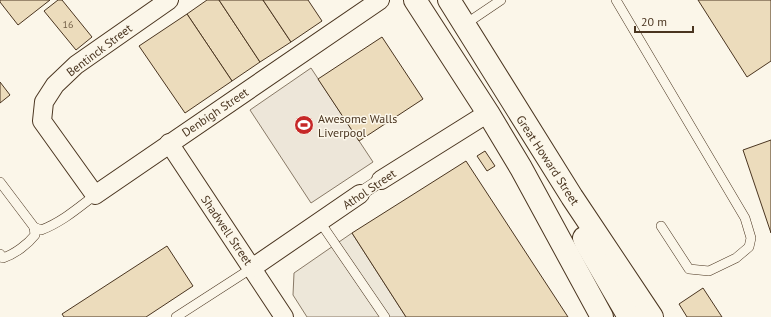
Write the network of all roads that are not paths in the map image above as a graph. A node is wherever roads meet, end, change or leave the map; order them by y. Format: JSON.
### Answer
{"nodes":[{"id":1,"x":168,"y":0,"type":"edge"},
{"id":2,"x":380,"y":0,"type":"edge"},
{"id":3,"x":415,"y":0,"type":"edge"},
{"id":4,"x":449,"y":0,"type":"edge"},
{"id":5,"x":502,"y":0,"type":"edge"},
{"id":6,"x":616,"y":0,"type":"edge"},
{"id":7,"x":464,"y":25,"type":"junction"},
{"id":8,"x":488,"y":113,"type":"junction"},
{"id":9,"x":170,"y":143,"type":"junction"},
{"id":10,"x":382,"y":180,"type":"joint"},
{"id":11,"x":0,"y":182,"type":"edge"},
{"id":12,"x":360,"y":194,"type":"joint"},
{"id":13,"x":95,"y":195,"type":"junction"},
{"id":14,"x":572,"y":197,"type":"junction"},
{"id":15,"x":320,"y":222,"type":"junction"},
{"id":16,"x":661,"y":226,"type":"dead end"},
{"id":17,"x":34,"y":227,"type":"junction"},
{"id":18,"x":0,"y":254,"type":"edge"},
{"id":19,"x":252,"y":268,"type":"junction"},
{"id":20,"x":176,"y":317,"type":"edge"},
{"id":21,"x":284,"y":317,"type":"edge"},
{"id":22,"x":385,"y":317,"type":"edge"},
{"id":23,"x":602,"y":317,"type":"edge"},
{"id":24,"x":629,"y":317,"type":"edge"},
{"id":25,"x":652,"y":317,"type":"edge"}],
"edges":[{"from":1,"to":13,"type":"street","name":"Bentinck Street"},
{"from":2,"to":9,"type":"street","name":"Denbigh Street"},
{"from":3,"to":8,"type":"highway","name":"Great Howard Street"},
{"from":4,"to":7,"type":"highway","name":"Great Howard Street"},
{"from":5,"to":7,"type":"lane"},
{"from":6,"to":16,"type":"lane"},
{"from":7,"to":14,"type":"highway","name":"Great Howard Street"},
{"from":8,"to":10,"type":"street","name":"Athol Street"},
{"from":8,"to":23,"type":"highway","name":"Great Howard Street"},
{"from":9,"to":13,"type":"street","name":"Denbigh Street"},
{"from":9,"to":19,"type":"street","name":"Shadwell Street"},
{"from":10,"to":12,"type":"street","name":"Athol Street"},
{"from":11,"to":17,"type":"lane"},
{"from":12,"to":15,"type":"street","name":"Athol Street"},
{"from":13,"to":17,"type":"lane"},
{"from":14,"to":24,"type":"highway"},
{"from":14,"to":25,"type":"highway","name":"Great Howard Street"},
{"from":15,"to":19,"type":"street","name":"Athol Street"},
{"from":15,"to":22,"type":"lane"},
{"from":17,"to":18,"type":"lane"},
{"from":19,"to":20,"type":"lane"},
{"from":19,"to":21,"type":"street","name":"Shadwell Street"}]}
